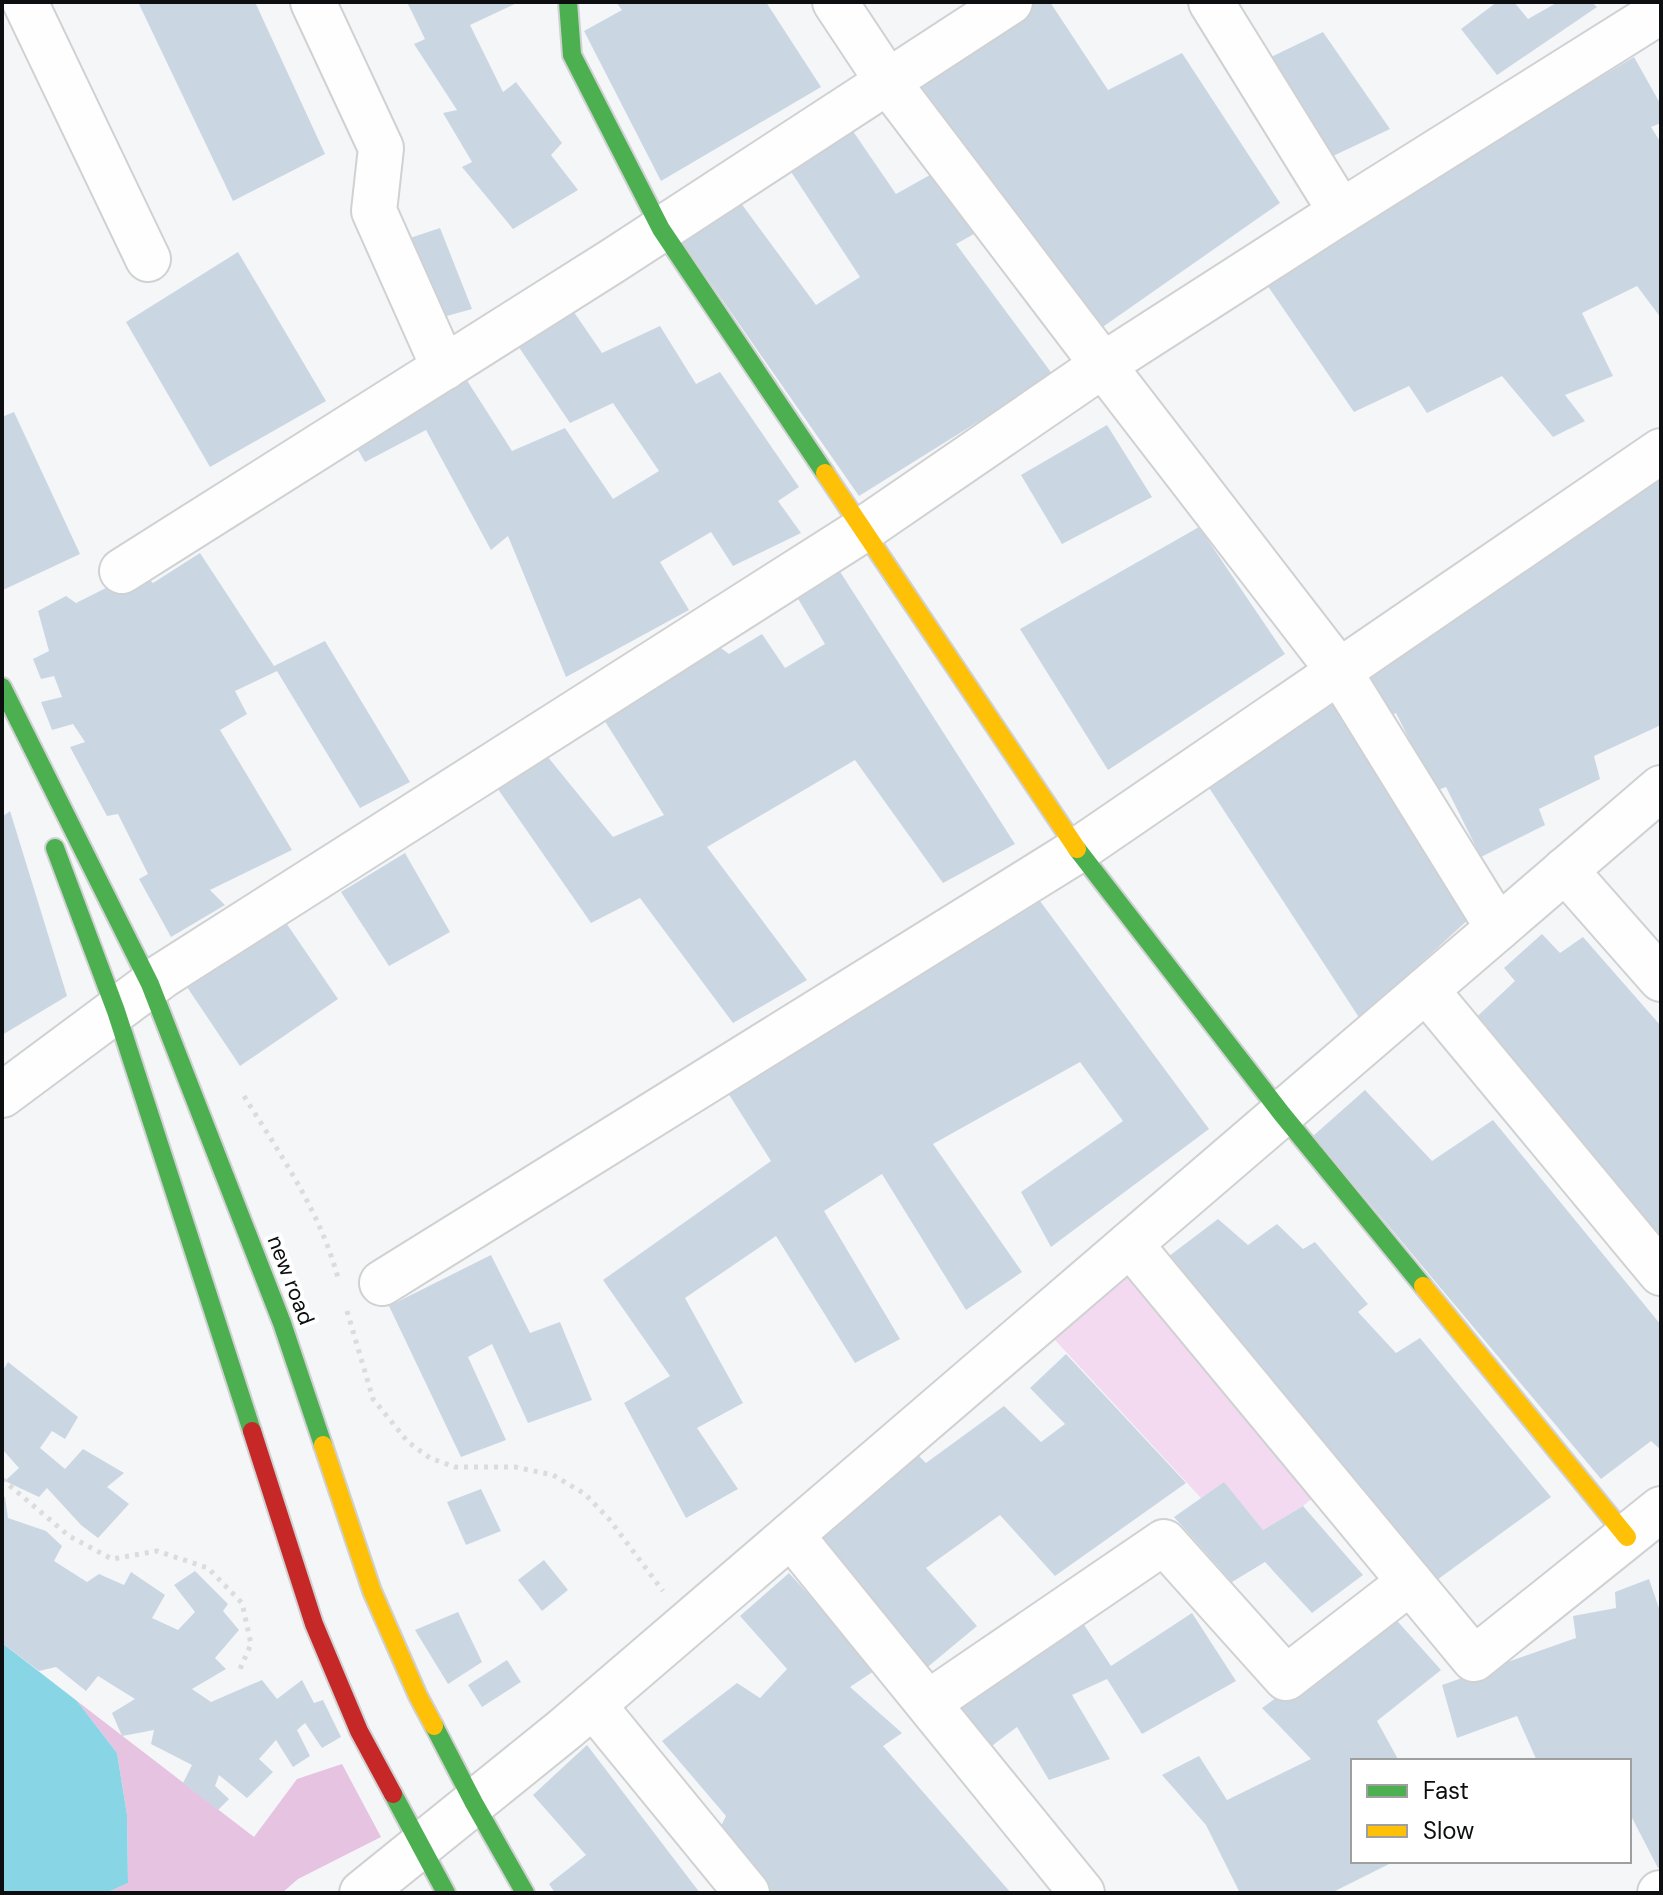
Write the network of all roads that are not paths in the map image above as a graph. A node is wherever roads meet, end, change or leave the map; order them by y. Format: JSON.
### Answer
{"nodes":[{"id":1,"x":25,"y":2,"type":"edge"},
{"id":2,"x":313,"y":2,"type":"edge"},
{"id":3,"x":568,"y":2,"type":"edge"},
{"id":4,"x":835,"y":2,"type":"edge"},
{"id":5,"x":1010,"y":2,"type":"edge"},
{"id":6,"x":1211,"y":2,"type":"edge"},
{"id":7,"x":1661,"y":11,"type":"edge"},
{"id":8,"x":888,"y":82,"type":"junction"},
{"id":9,"x":1341,"y":212,"type":"junction"},
{"id":10,"x":661,"y":229,"type":"junction"},
{"id":11,"x":148,"y":259,"type":"dead end"},
{"id":12,"x":1103,"y":365,"type":"junction"},
{"id":13,"x":444,"y":368,"type":"junction"},
{"id":14,"x":1661,"y":451,"type":"edge"},
{"id":15,"x":864,"y":529,"type":"junction"},
{"id":16,"x":122,"y":571,"type":"dead end"},
{"id":17,"x":1339,"y":671,"type":"junction"},
{"id":18,"x":2,"y":687,"type":"edge"},
{"id":19,"x":2,"y":707,"type":"edge"},
{"id":20,"x":1661,"y":788,"type":"edge"},
{"id":21,"x":35,"y":794,"type":"dead end"},
{"id":22,"x":51,"y":837,"type":"dead end"},
{"id":23,"x":1078,"y":850,"type":"junction"},
{"id":24,"x":1565,"y":870,"type":"junction"},
{"id":25,"x":1498,"y":928,"type":"junction"},
{"id":26,"x":1661,"y":979,"type":"edge"},
{"id":27,"x":150,"y":984,"type":"junction"},
{"id":28,"x":1426,"y":990,"type":"junction"},
{"id":29,"x":116,"y":1011,"type":"junction"},
{"id":30,"x":2,"y":1095,"type":"edge"},
{"id":31,"x":1282,"y":1114,"type":"junction"},
{"id":32,"x":1130,"y":1244,"type":"junction"},
{"id":33,"x":1661,"y":1273,"type":"edge"},
{"id":34,"x":355,"y":1288,"type":"road end"},
{"id":35,"x":1661,"y":1509,"type":"edge"},
{"id":36,"x":791,"y":1535,"type":"junction"},
{"id":37,"x":1627,"y":1537,"type":"junction"},
{"id":38,"x":1410,"y":1582,"type":"junction"},
{"id":39,"x":928,"y":1703,"type":"junction"},
{"id":40,"x":593,"y":1705,"type":"junction"},
{"id":41,"x":474,"y":1803,"type":"junction"},
{"id":42,"x":421,"y":1846,"type":"junction"},
{"id":43,"x":362,"y":1893,"type":"edge"},
{"id":44,"x":446,"y":1893,"type":"edge"},
{"id":45,"x":525,"y":1893,"type":"edge"},
{"id":46,"x":747,"y":1893,"type":"edge"},
{"id":47,"x":1082,"y":1893,"type":"edge"}],
"edges":[{"from":1,"to":11,"type":"street"},
{"from":2,"to":13,"type":"street"},
{"from":3,"to":10,"type":"main road"},
{"from":4,"to":8,"type":"street"},
{"from":5,"to":8,"type":"street"},
{"from":6,"to":9,"type":"street"},
{"from":7,"to":9,"type":"street"},
{"from":8,"to":10,"type":"street"},
{"from":8,"to":12,"type":"street"},
{"from":9,"to":12,"type":"street"},
{"from":10,"to":13,"type":"street"},
{"from":10,"to":15,"type":"main road"},
{"from":12,"to":15,"type":"street"},
{"from":12,"to":17,"type":"street"},
{"from":13,"to":16,"type":"street"},
{"from":14,"to":17,"type":"street"},
{"from":15,"to":23,"type":"main road"},
{"from":15,"to":27,"type":"street"},
{"from":17,"to":23,"type":"street"},
{"from":17,"to":25,"type":"street"},
{"from":18,"to":27,"type":"main road","name":"new road"},
{"from":19,"to":21,"type":"main road"},
{"from":20,"to":24,"type":"street"},
{"from":22,"to":29,"type":"main road"},
{"from":23,"to":31,"type":"main road"},
{"from":23,"to":34,"type":"street"},
{"from":24,"to":25,"type":"street"},
{"from":24,"to":26,"type":"street"},
{"from":25,"to":28,"type":"street"},
{"from":27,"to":29,"type":"street"},
{"from":27,"to":41,"type":"main road","name":"new road"},
{"from":28,"to":31,"type":"street"},
{"from":28,"to":33,"type":"street"},
{"from":29,"to":30,"type":"street"},
{"from":29,"to":42,"type":"main road"},
{"from":31,"to":32,"type":"street"},
{"from":31,"to":37,"type":"main road"},
{"from":32,"to":36,"type":"street"},
{"from":32,"to":38,"type":"street"},
{"from":35,"to":37,"type":"street"},
{"from":36,"to":39,"type":"street"},
{"from":36,"to":40,"type":"street"},
{"from":37,"to":38,"type":"street"},
{"from":38,"to":39,"type":"street"},
{"from":39,"to":47,"type":"street"},
{"from":40,"to":41,"type":"street"},
{"from":40,"to":46,"type":"street"},
{"from":41,"to":42,"type":"street"},
{"from":41,"to":45,"type":"main road","name":"new road"},
{"from":42,"to":43,"type":"street"},
{"from":42,"to":44,"type":"main road"}]}
